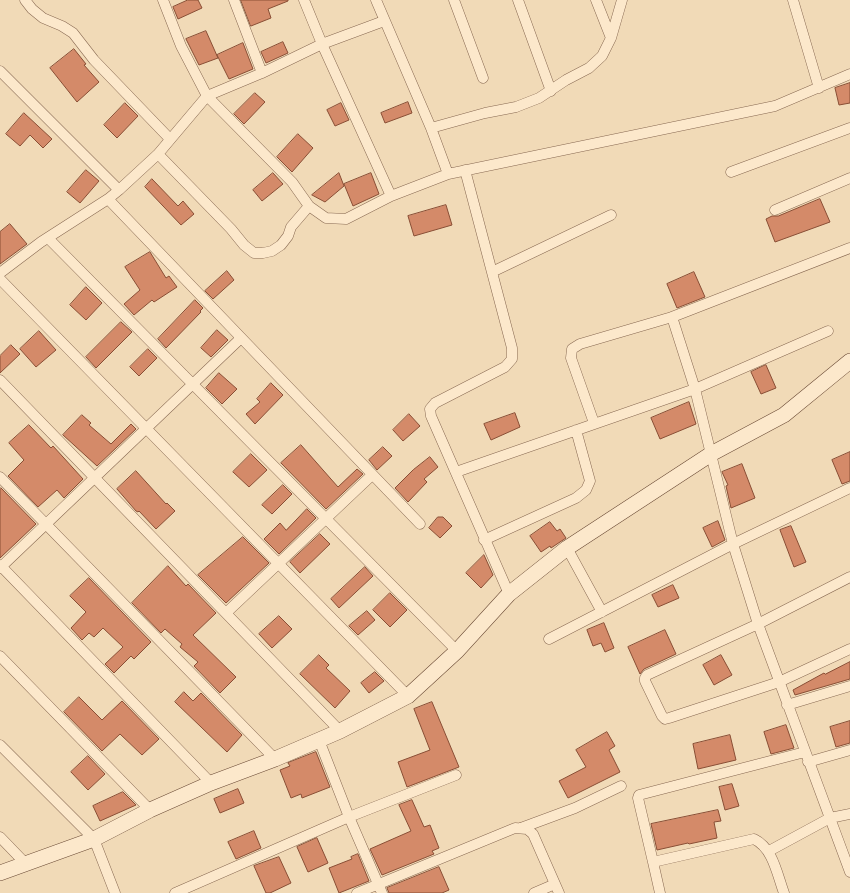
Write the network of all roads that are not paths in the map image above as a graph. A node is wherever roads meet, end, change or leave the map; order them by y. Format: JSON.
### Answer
{"nodes":[{"id":1,"x":25,"y":0,"type":"edge"},
{"id":2,"x":163,"y":0,"type":"edge"},
{"id":3,"x":234,"y":0,"type":"edge"},
{"id":4,"x":304,"y":0,"type":"edge"},
{"id":5,"x":376,"y":0,"type":"edge"},
{"id":6,"x":454,"y":0,"type":"edge"},
{"id":7,"x":518,"y":0,"type":"edge"},
{"id":8,"x":596,"y":0,"type":"edge"},
{"id":9,"x":622,"y":0,"type":"edge"},
{"id":10,"x":793,"y":0,"type":"edge"},
{"id":11,"x":384,"y":21,"type":"junction"},
{"id":12,"x":611,"y":38,"type":"junction"},
{"id":13,"x":322,"y":44,"type":"junction"},
{"id":14,"x":0,"y":71,"type":"edge"},
{"id":15,"x":262,"y":73,"type":"junction"},
{"id":16,"x":850,"y":74,"type":"edge"},
{"id":17,"x":482,"y":78,"type":"dead end"},
{"id":18,"x":819,"y":88,"type":"junction"},
{"id":19,"x":551,"y":91,"type":"junction"},
{"id":20,"x":207,"y":96,"type":"junction"},
{"id":21,"x":430,"y":128,"type":"junction"},
{"id":22,"x":850,"y":128,"type":"edge"},
{"id":23,"x":170,"y":139,"type":"junction"},
{"id":24,"x":158,"y":154,"type":"junction"},
{"id":25,"x":465,"y":170,"type":"junction"},
{"id":26,"x":731,"y":172,"type":"dead end"},
{"id":27,"x":448,"y":174,"type":"junction"},
{"id":28,"x":850,"y":178,"type":"edge"},
{"id":29,"x":119,"y":190,"type":"junction"},
{"id":30,"x":391,"y":196,"type":"junction"},
{"id":31,"x":108,"y":199,"type":"junction"},
{"id":32,"x":309,"y":206,"type":"junction"},
{"id":33,"x":775,"y":210,"type":"dead end"},
{"id":34,"x":611,"y":215,"type":"dead end"},
{"id":35,"x":48,"y":238,"type":"junction"},
{"id":36,"x":850,"y":248,"type":"edge"},
{"id":37,"x":492,"y":272,"type":"junction"},
{"id":38,"x":0,"y":273,"type":"edge"},
{"id":39,"x":0,"y":279,"type":"edge"},
{"id":40,"x":672,"y":318,"type":"junction"},
{"id":41,"x":828,"y":331,"type":"dead end"},
{"id":42,"x":241,"y":338,"type":"junction"},
{"id":43,"x":850,"y":361,"type":"edge"},
{"id":44,"x":0,"y":380,"type":"edge"},
{"id":45,"x":192,"y":384,"type":"junction"},
{"id":46,"x":695,"y":389,"type":"junction"},
{"id":47,"x":594,"y":423,"type":"junction"},
{"id":48,"x":146,"y":428,"type":"junction"},
{"id":49,"x":576,"y":430,"type":"junction"},
{"id":50,"x":711,"y":454,"type":"junction"},
{"id":51,"x":456,"y":472,"type":"junction"},
{"id":52,"x":372,"y":475,"type":"junction"},
{"id":53,"x":0,"y":477,"type":"edge"},
{"id":54,"x":95,"y":477,"type":"junction"},
{"id":55,"x":850,"y":488,"type":"edge"},
{"id":56,"x":326,"y":518,"type":"junction"},
{"id":57,"x":46,"y":524,"type":"junction"},
{"id":58,"x":420,"y":524,"type":"dead end"},
{"id":59,"x":484,"y":540,"type":"junction"},
{"id":60,"x":733,"y":544,"type":"junction"},
{"id":61,"x":567,"y":548,"type":"junction"},
{"id":62,"x":278,"y":563,"type":"junction"},
{"id":63,"x":1,"y":567,"type":"edge"},
{"id":64,"x":850,"y":577,"type":"edge"},
{"id":65,"x":509,"y":594,"type":"junction"},
{"id":66,"x":602,"y":612,"type":"junction"},
{"id":67,"x":226,"y":613,"type":"junction"},
{"id":68,"x":758,"y":624,"type":"junction"},
{"id":69,"x":549,"y":639,"type":"dead end"},
{"id":70,"x":850,"y":649,"type":"edge"},
{"id":71,"x":457,"y":651,"type":"junction"},
{"id":72,"x":0,"y":656,"type":"edge"},
{"id":73,"x":779,"y":682,"type":"junction"},
{"id":74,"x":850,"y":686,"type":"edge"},
{"id":75,"x":408,"y":696,"type":"junction"},
{"id":76,"x":787,"y":705,"type":"junction"},
{"id":77,"x":340,"y":731,"type":"junction"},
{"id":78,"x":319,"y":740,"type":"junction"},
{"id":79,"x":0,"y":745,"type":"edge"},
{"id":80,"x":850,"y":750,"type":"edge"},
{"id":81,"x":807,"y":757,"type":"junction"},
{"id":82,"x":275,"y":759,"type":"junction"},
{"id":83,"x":456,"y":775,"type":"dead end"},
{"id":84,"x":211,"y":783,"type":"junction"},
{"id":85,"x":621,"y":786,"type":"dead end"},
{"id":86,"x":150,"y":810,"type":"junction"},
{"id":87,"x":850,"y":814,"type":"edge"},
{"id":88,"x":349,"y":817,"type":"junction"},
{"id":89,"x":830,"y":818,"type":"junction"},
{"id":90,"x":521,"y":828,"type":"junction"},
{"id":91,"x":0,"y":838,"type":"edge"},
{"id":92,"x":94,"y":839,"type":"junction"},
{"id":93,"x":769,"y":851,"type":"junction"},
{"id":94,"x":653,"y":862,"type":"junction"},
{"id":95,"x":26,"y":864,"type":"junction"},
{"id":96,"x":850,"y":872,"type":"edge"},
{"id":97,"x":0,"y":873,"type":"edge"},
{"id":98,"x":380,"y":889,"type":"edge"},
{"id":99,"x":557,"y":889,"type":"edge"},
{"id":100,"x":115,"y":893,"type":"edge"},
{"id":101,"x":175,"y":893,"type":"edge"},
{"id":102,"x":357,"y":893,"type":"edge"},
{"id":103,"x":534,"y":893,"type":"edge"},
{"id":104,"x":660,"y":893,"type":"edge"},
{"id":105,"x":784,"y":893,"type":"edge"}],
"edges":[{"from":1,"to":23,"type":"street"},
{"from":2,"to":20,"type":"street"},
{"from":3,"to":15,"type":"street"},
{"from":4,"to":13,"type":"street"},
{"from":5,"to":11,"type":"street"},
{"from":6,"to":17,"type":"street"},
{"from":7,"to":19,"type":"street"},
{"from":8,"to":12,"type":"street"},
{"from":9,"to":12,"type":"street"},
{"from":10,"to":18,"type":"street"},
{"from":11,"to":13,"type":"street"},
{"from":11,"to":21,"type":"street"},
{"from":12,"to":19,"type":"street"},
{"from":13,"to":15,"type":"street"},
{"from":13,"to":30,"type":"street"},
{"from":14,"to":29,"type":"street"},
{"from":15,"to":20,"type":"street"},
{"from":16,"to":18,"type":"street"},
{"from":18,"to":25,"type":"street"},
{"from":19,"to":21,"type":"street"},
{"from":20,"to":23,"type":"street"},
{"from":20,"to":32,"type":"street"},
{"from":21,"to":27,"type":"street"},
{"from":22,"to":26,"type":"street"},
{"from":23,"to":24,"type":"street"},
{"from":24,"to":29,"type":"street"},
{"from":24,"to":32,"type":"street"},
{"from":25,"to":27,"type":"street"},
{"from":25,"to":37,"type":"street"},
{"from":27,"to":30,"type":"street"},
{"from":28,"to":33,"type":"street"},
{"from":29,"to":31,"type":"street"},
{"from":30,"to":32,"type":"street"},
{"from":31,"to":35,"type":"street"},
{"from":31,"to":42,"type":"street"},
{"from":34,"to":37,"type":"street"},
{"from":35,"to":38,"type":"street"},
{"from":35,"to":45,"type":"street"},
{"from":36,"to":40,"type":"street"},
{"from":37,"to":51,"type":"street"},
{"from":39,"to":48,"type":"street"},
{"from":40,"to":46,"type":"street"},
{"from":40,"to":47,"type":"street"},
{"from":41,"to":46,"type":"street"},
{"from":42,"to":45,"type":"street"},
{"from":42,"to":52,"type":"street"},
{"from":43,"to":50,"type":"street"},
{"from":44,"to":54,"type":"street"},
{"from":45,"to":48,"type":"street"},
{"from":45,"to":56,"type":"street"},
{"from":46,"to":47,"type":"street"},
{"from":46,"to":50,"type":"street"},
{"from":47,"to":49,"type":"street"},
{"from":48,"to":54,"type":"street"},
{"from":48,"to":62,"type":"street"},
{"from":49,"to":51,"type":"street"},
{"from":49,"to":59,"type":"street"},
{"from":50,"to":60,"type":"street"},
{"from":50,"to":61,"type":"street"},
{"from":51,"to":59,"type":"street"},
{"from":52,"to":56,"type":"street"},
{"from":52,"to":58,"type":"street"},
{"from":53,"to":57,"type":"street"},
{"from":54,"to":57,"type":"street"},
{"from":54,"to":67,"type":"street"},
{"from":55,"to":60,"type":"street"},
{"from":56,"to":62,"type":"street"},
{"from":56,"to":71,"type":"street"},
{"from":57,"to":63,"type":"street"},
{"from":57,"to":82,"type":"street"},
{"from":59,"to":65,"type":"street"},
{"from":60,"to":66,"type":"street"},
{"from":60,"to":68,"type":"street"},
{"from":61,"to":65,"type":"street"},
{"from":61,"to":66,"type":"street"},
{"from":62,"to":67,"type":"street"},
{"from":62,"to":75,"type":"street"},
{"from":63,"to":84,"type":"street"},
{"from":64,"to":68,"type":"street"},
{"from":65,"to":71,"type":"street"},
{"from":66,"to":69,"type":"street"},
{"from":67,"to":77,"type":"street"},
{"from":68,"to":73,"type":"street"},
{"from":68,"to":73,"type":"street"},
{"from":70,"to":73,"type":"street"},
{"from":71,"to":75,"type":"street"},
{"from":72,"to":86,"type":"street"},
{"from":73,"to":76,"type":"street"},
{"from":74,"to":76,"type":"street"},
{"from":75,"to":77,"type":"street"},
{"from":76,"to":81,"type":"street"},
{"from":77,"to":78,"type":"street"},
{"from":78,"to":82,"type":"street"},
{"from":78,"to":88,"type":"street"},
{"from":79,"to":92,"type":"street"},
{"from":80,"to":81,"type":"street"},
{"from":81,"to":89,"type":"street"},
{"from":81,"to":94,"type":"street"},
{"from":82,"to":84,"type":"street"},
{"from":83,"to":88,"type":"street"},
{"from":84,"to":86,"type":"street"},
{"from":85,"to":90,"type":"street"},
{"from":86,"to":92,"type":"street"},
{"from":87,"to":89,"type":"street"},
{"from":88,"to":98,"type":"street"},
{"from":88,"to":101,"type":"street"},
{"from":89,"to":93,"type":"street"},
{"from":89,"to":96,"type":"street"},
{"from":90,"to":98,"type":"street"},
{"from":90,"to":99,"type":"street"},
{"from":91,"to":95,"type":"street"},
{"from":92,"to":95,"type":"street"},
{"from":92,"to":100,"type":"street"},
{"from":93,"to":94,"type":"street"},
{"from":93,"to":105,"type":"street"},
{"from":94,"to":104,"type":"street"},
{"from":95,"to":97,"type":"street"},
{"from":98,"to":102,"type":"street"},
{"from":99,"to":103,"type":"street"}]}
